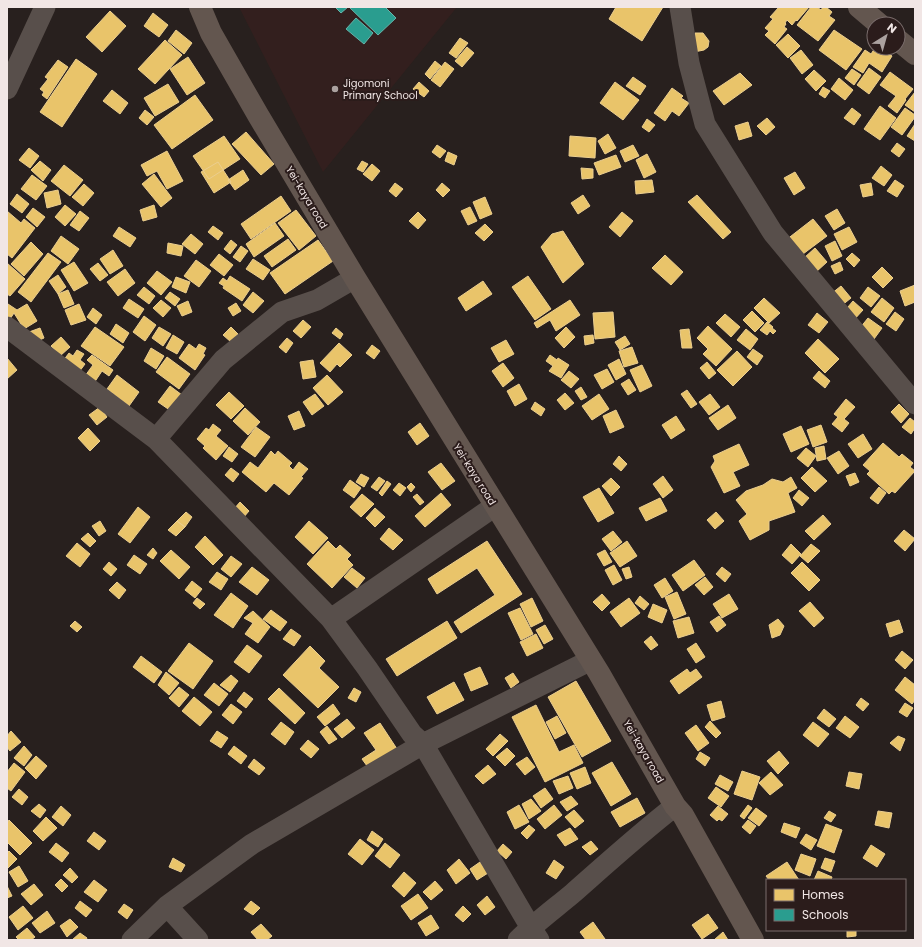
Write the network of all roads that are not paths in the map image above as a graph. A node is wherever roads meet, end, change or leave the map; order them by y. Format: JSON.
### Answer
{"nodes":[{"id":1,"x":45,"y":7,"type":"edge"},
{"id":2,"x":200,"y":7,"type":"edge"},
{"id":3,"x":680,"y":7,"type":"edge"},
{"id":4,"x":859,"y":7,"type":"edge"},
{"id":5,"x":870,"y":16,"type":"edge"},
{"id":6,"x":906,"y":47,"type":"edge"},
{"id":7,"x":915,"y":54,"type":"edge"},
{"id":8,"x":7,"y":89,"type":"edge"},
{"id":9,"x":355,"y":278,"type":"junction"},
{"id":10,"x":7,"y":327,"type":"edge"},
{"id":11,"x":915,"y":404,"type":"edge"},
{"id":12,"x":156,"y":439,"type":"junction"},
{"id":13,"x":495,"y":506,"type":"junction"},
{"id":14,"x":331,"y":619,"type":"junction"},
{"id":15,"x":591,"y":660,"type":"junction"},
{"id":16,"x":423,"y":744,"type":"junction"},
{"id":17,"x":675,"y":806,"type":"junction"},
{"id":18,"x":167,"y":906,"type":"junction"},
{"id":19,"x":529,"y":936,"type":"edge"},
{"id":20,"x":132,"y":940,"type":"edge"},
{"id":21,"x":198,"y":940,"type":"edge"},
{"id":22,"x":753,"y":940,"type":"edge"}],
"edges":[{"from":1,"to":8,"type":"street"},
{"from":2,"to":9,"type":"main road","name":"Yei-kaya road"},
{"from":3,"to":11,"type":"street"},
{"from":4,"to":5,"type":"main road"},
{"from":6,"to":7,"type":"main road"},
{"from":9,"to":12,"type":"street"},
{"from":9,"to":13,"type":"main road","name":"Yei-kaya road"},
{"from":10,"to":12,"type":"street"},
{"from":12,"to":14,"type":"street"},
{"from":13,"to":14,"type":"street"},
{"from":13,"to":15,"type":"main road","name":"Yei-kaya road"},
{"from":14,"to":16,"type":"street"},
{"from":15,"to":16,"type":"street"},
{"from":15,"to":17,"type":"main road","name":"Yei-kaya road"},
{"from":16,"to":18,"type":"street"},
{"from":16,"to":19,"type":"street"},
{"from":17,"to":19,"type":"street"},
{"from":17,"to":22,"type":"main road","name":"Yei-kaya road"},
{"from":18,"to":20,"type":"street"},
{"from":18,"to":21,"type":"street"}]}
